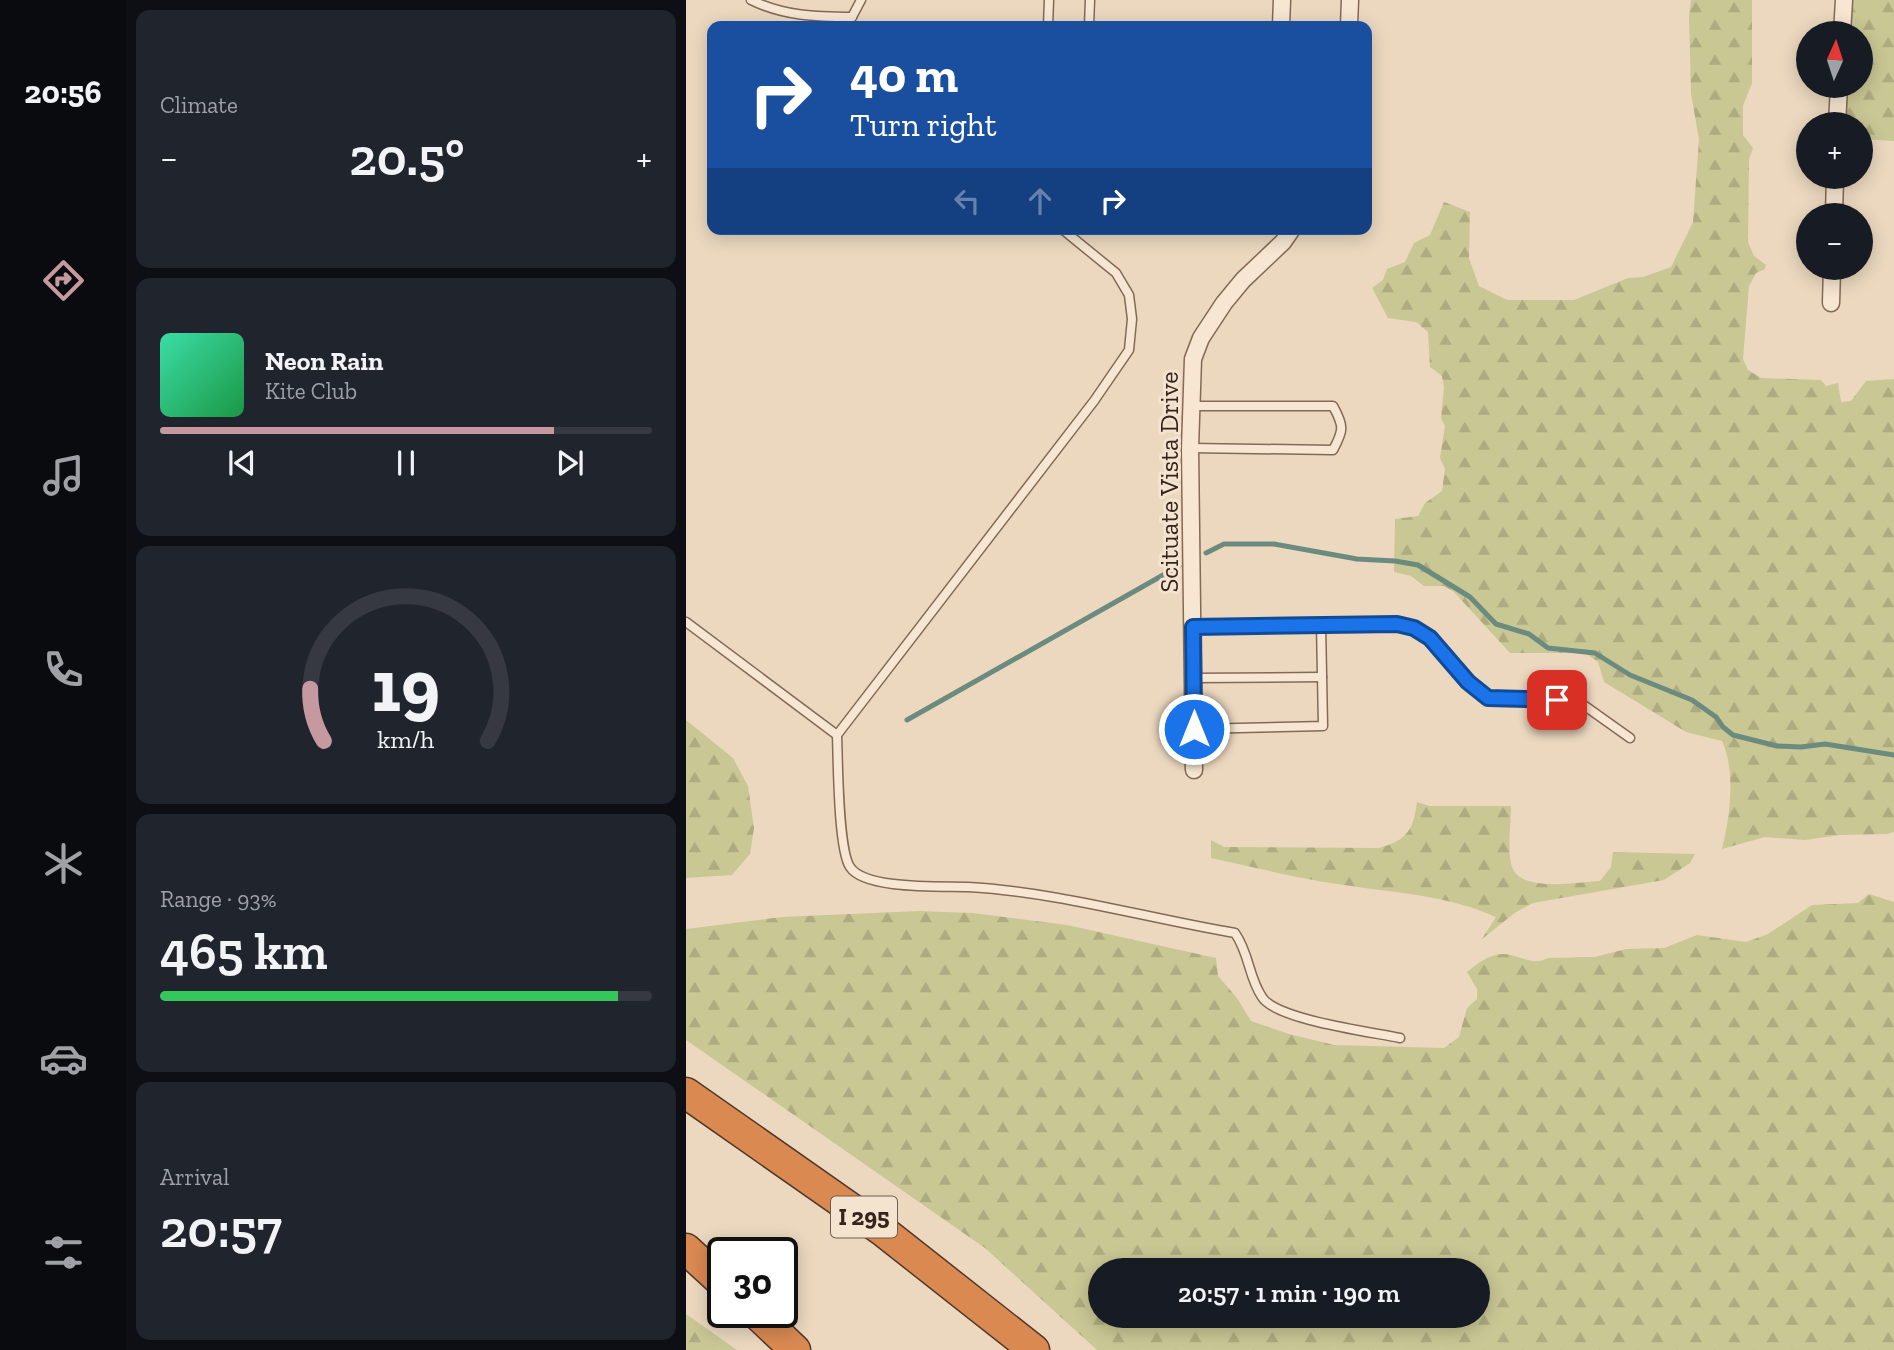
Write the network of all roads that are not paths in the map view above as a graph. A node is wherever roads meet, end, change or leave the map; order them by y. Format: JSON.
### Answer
{"nodes":[{"id":1,"x":751,"y":0,"type":"edge"},
{"id":2,"x":861,"y":0,"type":"edge"},
{"id":3,"x":1049,"y":0,"type":"edge"},
{"id":4,"x":1090,"y":0,"type":"edge"},
{"id":5,"x":1282,"y":0,"type":"edge"},
{"id":6,"x":1350,"y":0,"type":"edge"},
{"id":7,"x":1844,"y":0,"type":"edge"},
{"id":8,"x":852,"y":17,"type":"junction"},
{"id":9,"x":854,"y":21,"type":"edge"},
{"id":10,"x":1048,"y":21,"type":"edge"},
{"id":11,"x":1089,"y":21,"type":"edge"},
{"id":12,"x":1281,"y":21,"type":"edge"},
{"id":13,"x":1349,"y":21,"type":"edge"},
{"id":14,"x":1843,"y":21,"type":"edge"},
{"id":15,"x":1069,"y":235,"type":"edge"},
{"id":16,"x":1288,"y":235,"type":"edge"},
{"id":17,"x":1832,"y":280,"type":"edge"},
{"id":18,"x":1831,"y":303,"type":"dead end"},
{"id":19,"x":1191,"y":406,"type":"junction"},
{"id":20,"x":1190,"y":449,"type":"junction"},
{"id":21,"x":686,"y":622,"type":"edge"},
{"id":22,"x":1321,"y":624,"type":"junction"},
{"id":23,"x":1193,"y":627,"type":"junction"},
{"id":24,"x":1322,"y":677,"type":"junction"},
{"id":25,"x":1193,"y":678,"type":"junction"},
{"id":26,"x":1194,"y":729,"type":"junction"},
{"id":27,"x":836,"y":735,"type":"junction"},
{"id":28,"x":1630,"y":738,"type":"dead end"},
{"id":29,"x":1194,"y":770,"type":"dead end"},
{"id":30,"x":1400,"y":1038,"type":"dead end"},
{"id":31,"x":686,"y":1093,"type":"edge"},
{"id":32,"x":686,"y":1250,"type":"edge"},
{"id":33,"x":707,"y":1269,"type":"edge"},
{"id":34,"x":772,"y":1328,"type":"edge"},
{"id":35,"x":795,"y":1350,"type":"edge"},
{"id":36,"x":1034,"y":1350,"type":"edge"}],
"edges":[{"from":1,"to":8,"type":"lane"},
{"from":2,"to":8,"type":"lane"},
{"from":3,"to":10,"type":"lane"},
{"from":4,"to":11,"type":"lane"},
{"from":5,"to":12,"type":"street"},
{"from":6,"to":13,"type":"street"},
{"from":7,"to":14,"type":"street"},
{"from":8,"to":9,"type":"lane"},
{"from":15,"to":27,"type":"lane"},
{"from":16,"to":19,"type":"street","name":"Scituate Vista Drive"},
{"from":17,"to":18,"type":"street"},
{"from":19,"to":20,"type":"street","name":"Scituate Vista Drive"},
{"from":19,"to":20,"type":"lane"},
{"from":20,"to":23,"type":"street","name":"Scituate Vista Drive"},
{"from":21,"to":27,"type":"lane"},
{"from":22,"to":23,"type":"lane"},
{"from":22,"to":24,"type":"lane"},
{"from":22,"to":28,"type":"lane"},
{"from":23,"to":25,"type":"street","name":"Scituate Vista Drive"},
{"from":24,"to":25,"type":"lane"},
{"from":24,"to":26,"type":"lane"},
{"from":25,"to":26,"type":"street","name":"Scituate Vista Drive"},
{"from":26,"to":29,"type":"street","name":"Scituate Vista Drive"},
{"from":27,"to":30,"type":"lane"},
{"from":31,"to":36,"type":"highway","number":"I 295"},
{"from":32,"to":33,"type":"highway"},
{"from":34,"to":35,"type":"highway"}]}
